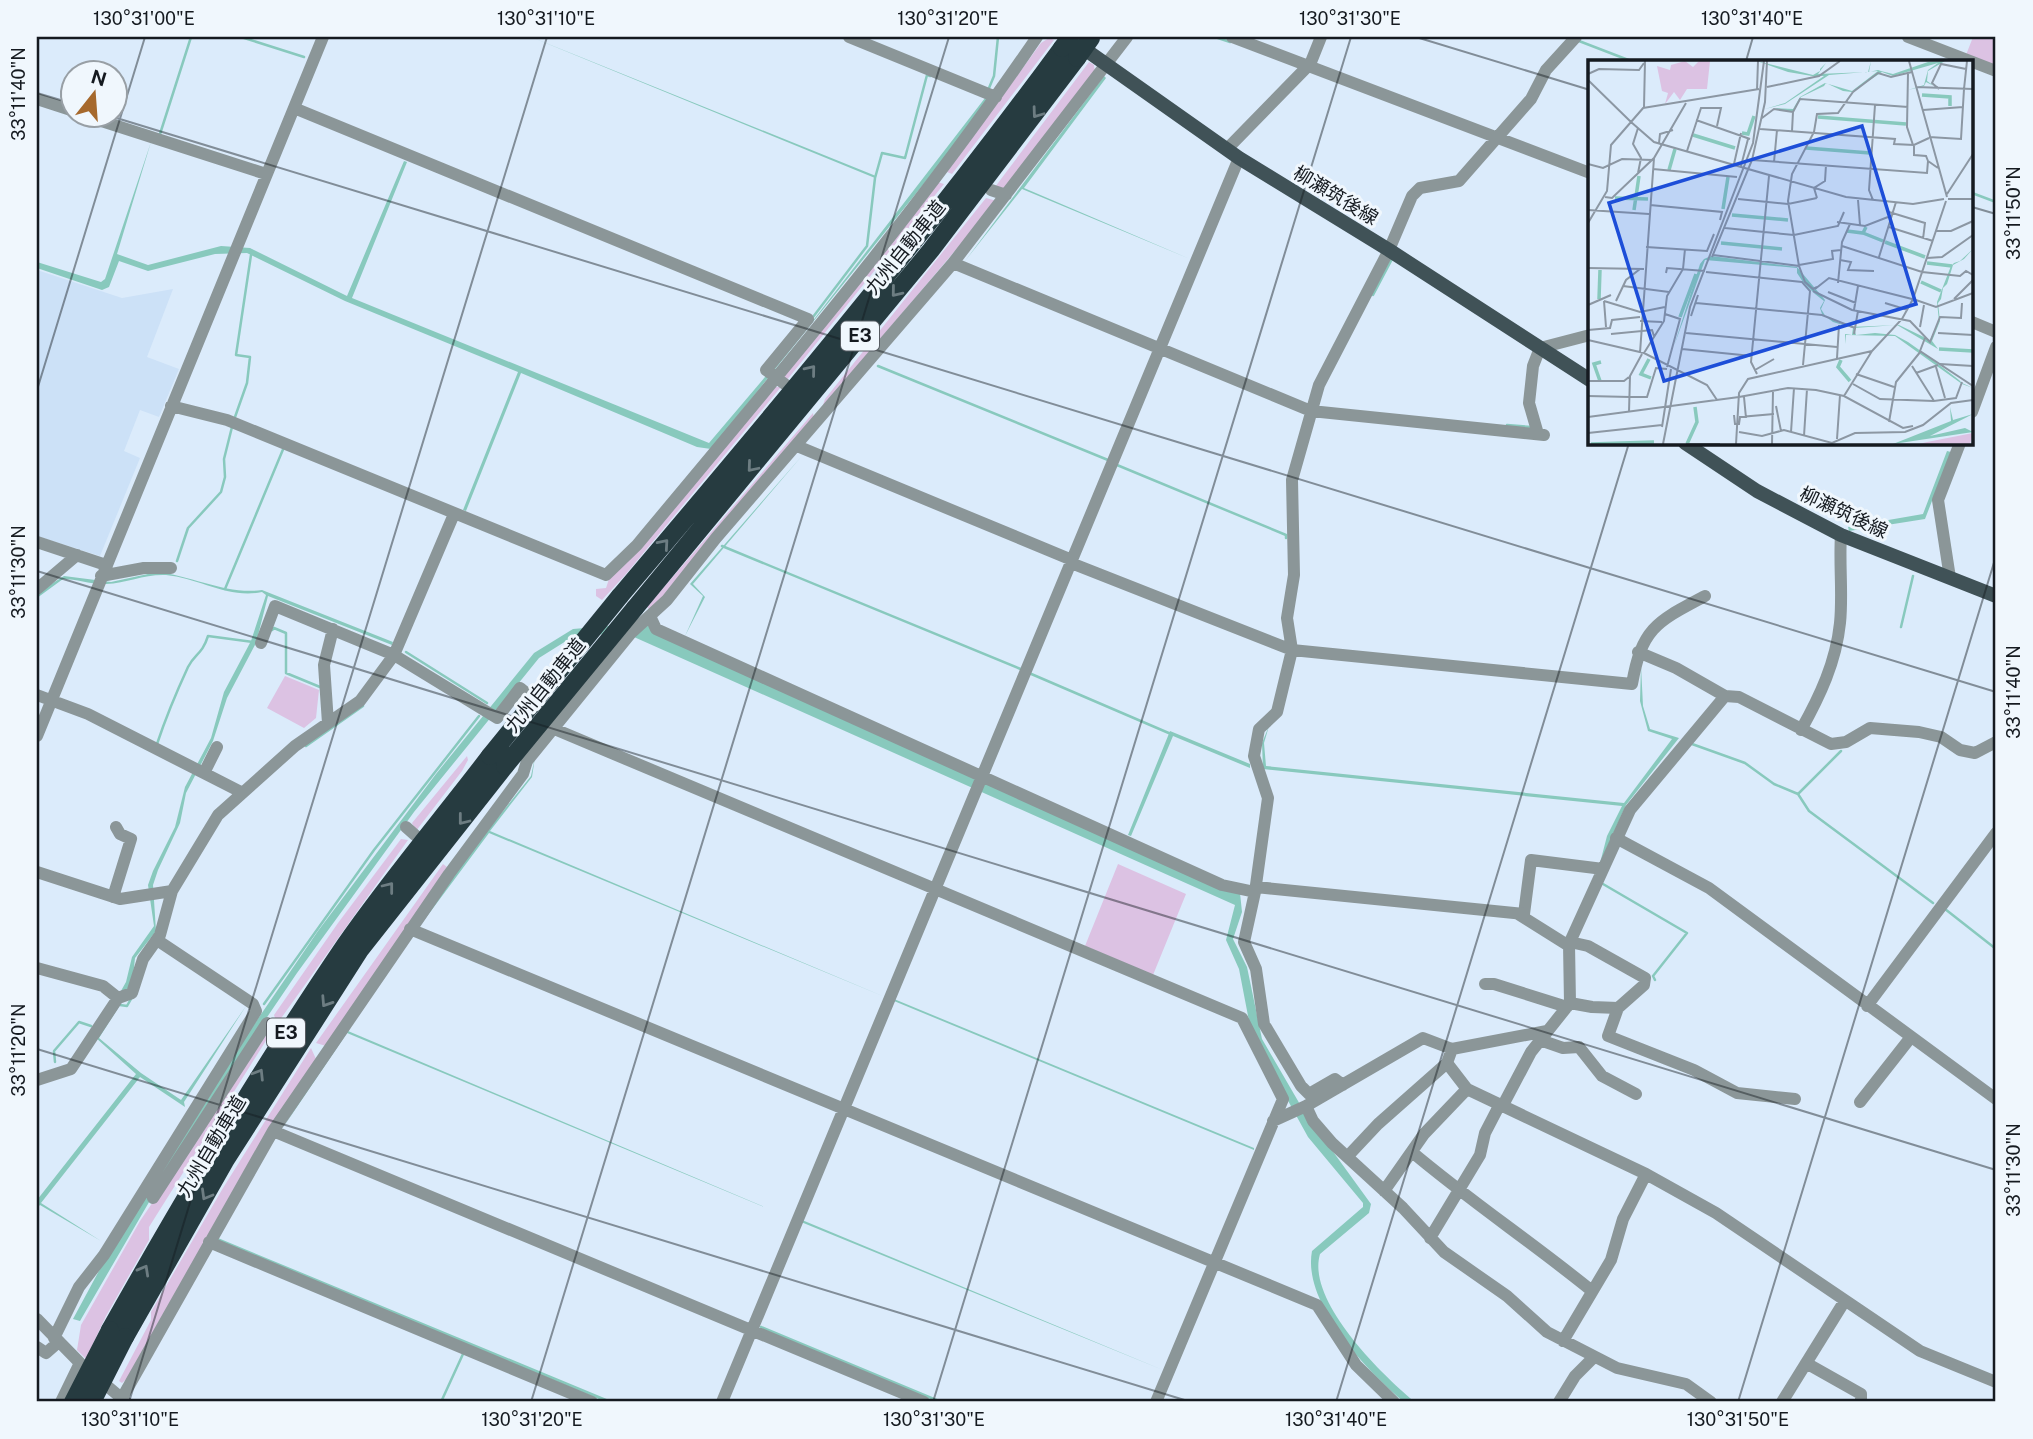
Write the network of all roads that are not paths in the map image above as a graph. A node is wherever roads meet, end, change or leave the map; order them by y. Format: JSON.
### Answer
{"nodes":[{"id":1,"x":323,"y":37,"type":"edge"},
{"id":2,"x":849,"y":37,"type":"edge"},
{"id":3,"x":1037,"y":37,"type":"edge"},
{"id":4,"x":1092,"y":37,"type":"edge"},
{"id":5,"x":1127,"y":37,"type":"edge"},
{"id":6,"x":1233,"y":37,"type":"edge"},
{"id":7,"x":1321,"y":37,"type":"edge"},
{"id":8,"x":1576,"y":37,"type":"edge"},
{"id":9,"x":1908,"y":37,"type":"edge"},
{"id":10,"x":1069,"y":45,"type":"edge"},
{"id":11,"x":1968,"y":60,"type":"edge"},
{"id":12,"x":1974,"y":62,"type":"edge"},
{"id":13,"x":1107,"y":64,"type":"junction"},
{"id":14,"x":1308,"y":67,"type":"junction"},
{"id":15,"x":1996,"y":71,"type":"edge"},
{"id":16,"x":992,"y":96,"type":"junction"},
{"id":17,"x":37,"y":99,"type":"edge"},
{"id":18,"x":60,"y":106,"type":"edge"},
{"id":19,"x":294,"y":108,"type":"junction"},
{"id":20,"x":129,"y":130,"type":"edge"},
{"id":21,"x":1494,"y":138,"type":"junction"},
{"id":22,"x":1233,"y":154,"type":"junction"},
{"id":23,"x":1588,"y":172,"type":"edge"},
{"id":24,"x":266,"y":174,"type":"junction"},
{"id":25,"x":991,"y":190,"type":"dead end"},
{"id":26,"x":1006,"y":195,"type":"junction"},
{"id":27,"x":1389,"y":250,"type":"junction"},
{"id":28,"x":953,"y":263,"type":"junction"},
{"id":29,"x":1974,"y":323,"type":"edge"},
{"id":30,"x":1996,"y":332,"type":"edge"},
{"id":31,"x":1588,"y":336,"type":"edge"},
{"id":32,"x":1996,"y":347,"type":"edge"},
{"id":33,"x":1540,"y":348,"type":"junction"},
{"id":34,"x":1159,"y":350,"type":"junction"},
{"id":35,"x":1588,"y":379,"type":"edge"},
{"id":36,"x":781,"y":381,"type":"junction"},
{"id":37,"x":171,"y":406,"type":"junction"},
{"id":38,"x":813,"y":407,"type":"dead end"},
{"id":39,"x":1974,"y":407,"type":"edge"},
{"id":40,"x":1311,"y":411,"type":"junction"},
{"id":41,"x":824,"y":415,"type":"junction"},
{"id":42,"x":1686,"y":444,"type":"edge"},
{"id":43,"x":1960,"y":444,"type":"edge"},
{"id":44,"x":797,"y":446,"type":"junction"},
{"id":45,"x":454,"y":514,"type":"junction"},
{"id":46,"x":1841,"y":535,"type":"junction"},
{"id":47,"x":37,"y":542,"type":"edge"},
{"id":48,"x":77,"y":555,"type":"junction"},
{"id":49,"x":1071,"y":562,"type":"junction"},
{"id":50,"x":171,"y":568,"type":"dead end"},
{"id":51,"x":103,"y":570,"type":"junction"},
{"id":52,"x":1950,"y":578,"type":"junction"},
{"id":53,"x":37,"y":589,"type":"edge"},
{"id":54,"x":1996,"y":596,"type":"edge"},
{"id":55,"x":1706,"y":597,"type":"dead end"},
{"id":56,"x":642,"y":612,"type":"junction"},
{"id":57,"x":332,"y":629,"type":"junction"},
{"id":58,"x":261,"y":643,"type":"dead end"},
{"id":59,"x":1292,"y":650,"type":"junction"},
{"id":60,"x":1638,"y":652,"type":"junction"},
{"id":61,"x":394,"y":654,"type":"junction"},
{"id":62,"x":37,"y":695,"type":"edge"},
{"id":63,"x":1724,"y":696,"type":"junction"},
{"id":64,"x":50,"y":700,"type":"junction"},
{"id":65,"x":328,"y":723,"type":"junction"},
{"id":66,"x":555,"y":724,"type":"junction"},
{"id":67,"x":1801,"y":730,"type":"junction"},
{"id":68,"x":37,"y":736,"type":"edge"},
{"id":69,"x":1996,"y":742,"type":"edge"},
{"id":70,"x":217,"y":747,"type":"dead end"},
{"id":71,"x":205,"y":771,"type":"junction"},
{"id":72,"x":982,"y":776,"type":"junction"},
{"id":73,"x":241,"y":792,"type":"junction"},
{"id":74,"x":116,"y":827,"type":"dead end"},
{"id":75,"x":1996,"y":833,"type":"edge"},
{"id":76,"x":1616,"y":838,"type":"junction"},
{"id":77,"x":1603,"y":869,"type":"junction"},
{"id":78,"x":37,"y":872,"type":"edge"},
{"id":79,"x":936,"y":888,"type":"junction"},
{"id":80,"x":1255,"y":890,"type":"junction"},
{"id":81,"x":172,"y":891,"type":"junction"},
{"id":82,"x":113,"y":897,"type":"junction"},
{"id":83,"x":1518,"y":914,"type":"junction"},
{"id":84,"x":410,"y":929,"type":"junction"},
{"id":85,"x":157,"y":940,"type":"junction"},
{"id":86,"x":1569,"y":944,"type":"junction"},
{"id":87,"x":37,"y":968,"type":"edge"},
{"id":88,"x":1485,"y":984,"type":"dead end"},
{"id":89,"x":118,"y":998,"type":"junction"},
{"id":90,"x":1568,"y":1005,"type":"junction"},
{"id":91,"x":1867,"y":1006,"type":"junction"},
{"id":92,"x":1618,"y":1008,"type":"junction"},
{"id":93,"x":267,"y":1023,"type":"dead end"},
{"id":94,"x":1544,"y":1036,"type":"junction"},
{"id":95,"x":1911,"y":1037,"type":"junction"},
{"id":96,"x":1452,"y":1049,"type":"junction"},
{"id":97,"x":1447,"y":1063,"type":"junction"},
{"id":98,"x":37,"y":1080,"type":"edge"},
{"id":99,"x":1343,"y":1085,"type":"junction"},
{"id":100,"x":1466,"y":1089,"type":"junction"},
{"id":101,"x":1636,"y":1094,"type":"dead end"},
{"id":102,"x":1795,"y":1099,"type":"dead end"},
{"id":103,"x":1996,"y":1099,"type":"edge"},
{"id":104,"x":1860,"y":1102,"type":"dead end"},
{"id":105,"x":1501,"y":1106,"type":"junction"},
{"id":106,"x":1306,"y":1107,"type":"junction"},
{"id":107,"x":844,"y":1109,"type":"junction"},
{"id":108,"x":1273,"y":1121,"type":"junction"},
{"id":109,"x":273,"y":1131,"type":"junction"},
{"id":110,"x":1412,"y":1152,"type":"junction"},
{"id":111,"x":1347,"y":1157,"type":"junction"},
{"id":112,"x":1646,"y":1174,"type":"junction"},
{"id":113,"x":1384,"y":1191,"type":"junction"},
{"id":114,"x":1460,"y":1192,"type":"junction"},
{"id":115,"x":153,"y":1198,"type":"dead end"},
{"id":116,"x":1430,"y":1238,"type":"junction"},
{"id":117,"x":209,"y":1242,"type":"junction"},
{"id":118,"x":1213,"y":1262,"type":"junction"},
{"id":119,"x":1592,"y":1291,"type":"junction"},
{"id":120,"x":1843,"y":1302,"type":"junction"},
{"id":121,"x":37,"y":1319,"type":"edge"},
{"id":122,"x":752,"y":1331,"type":"junction"},
{"id":123,"x":118,"y":1334,"type":"junction"},
{"id":124,"x":1563,"y":1341,"type":"junction"},
{"id":125,"x":54,"y":1342,"type":"junction"},
{"id":126,"x":37,"y":1347,"type":"edge"},
{"id":127,"x":1594,"y":1357,"type":"junction"},
{"id":128,"x":80,"y":1363,"type":"junction"},
{"id":129,"x":1806,"y":1363,"type":"junction"},
{"id":130,"x":1996,"y":1382,"type":"edge"},
{"id":131,"x":118,"y":1398,"type":"edge"},
{"id":132,"x":61,"y":1402,"type":"edge"},
{"id":133,"x":73,"y":1402,"type":"edge"},
{"id":134,"x":92,"y":1402,"type":"edge"},
{"id":135,"x":592,"y":1402,"type":"edge"},
{"id":136,"x":722,"y":1402,"type":"edge"},
{"id":137,"x":924,"y":1402,"type":"edge"},
{"id":138,"x":1156,"y":1402,"type":"edge"},
{"id":139,"x":1394,"y":1402,"type":"edge"},
{"id":140,"x":1559,"y":1402,"type":"edge"},
{"id":141,"x":1711,"y":1402,"type":"edge"},
{"id":142,"x":1782,"y":1402,"type":"edge"},
{"id":143,"x":1861,"y":1402,"type":"edge"}],
"edges":[{"from":1,"to":19,"type":"street"},
{"from":2,"to":16,"type":"street"},
{"from":3,"to":16,"type":"street"},
{"from":4,"to":10,"type":"highway","name":"九州自動車道","number":"E3","bridge":true},
{"from":5,"to":13,"type":"street"},
{"from":6,"to":14,"type":"street"},
{"from":7,"to":14,"type":"street"},
{"from":8,"to":21,"type":"street"},
{"from":9,"to":11,"type":"street"},
{"from":10,"to":13,"type":"main road","name":"柳瀬筑後線"},
{"from":10,"to":56,"type":"highway","name":"九州自動車道","number":"E3","one_way":true},
{"from":123,"to":10,"type":"highway","name":"九州自動車道","number":"E3","one_way":true,"bridge":true},
{"from":12,"to":15,"type":"street"},
{"from":13,"to":22,"type":"main road","name":"柳瀬筑後線"},
{"from":13,"to":26,"type":"street"},
{"from":14,"to":21,"type":"street"},
{"from":14,"to":22,"type":"street"},
{"from":16,"to":36,"type":"street"},
{"from":17,"to":18,"type":"street"},
{"from":19,"to":24,"type":"street"},
{"from":19,"to":36,"type":"street"},
{"from":20,"to":24,"type":"street"},
{"from":21,"to":23,"type":"street"},
{"from":21,"to":27,"type":"street"},
{"from":22,"to":27,"type":"main road","name":"柳瀬筑後線"},
{"from":22,"to":34,"type":"street"},
{"from":24,"to":37,"type":"street"},
{"from":25,"to":26,"type":"street"},
{"from":26,"to":28,"type":"street"},
{"from":27,"to":33,"type":"main road","name":"柳瀬筑後線"},
{"from":27,"to":40,"type":"street"},
{"from":28,"to":34,"type":"street"},
{"from":28,"to":41,"type":"street"},
{"from":29,"to":30,"type":"street"},
{"from":31,"to":33,"type":"street"},
{"from":32,"to":39,"type":"street"},
{"from":33,"to":35,"type":"main road","name":"柳瀬筑後線"},
{"from":33,"to":40,"type":"street"},
{"from":34,"to":40,"type":"street"},
{"from":34,"to":49,"type":"street"},
{"from":36,"to":45,"type":"street"},
{"from":37,"to":45,"type":"street"},
{"from":37,"to":51,"type":"street"},
{"from":38,"to":41,"type":"street"},
{"from":40,"to":59,"type":"street"},
{"from":41,"to":44,"type":"street"},
{"from":42,"to":46,"type":"main road","name":"柳瀬筑後線"},
{"from":43,"to":52,"type":"street"},
{"from":44,"to":49,"type":"street"},
{"from":44,"to":56,"type":"street"},
{"from":45,"to":61,"type":"street"},
{"from":46,"to":52,"type":"main road","name":"柳瀬筑後線"},
{"from":46,"to":67,"type":"street"},
{"from":47,"to":48,"type":"street"},
{"from":48,"to":51,"type":"street"},
{"from":48,"to":53,"type":"street"},
{"from":49,"to":59,"type":"street"},
{"from":49,"to":72,"type":"street"},
{"from":50,"to":51,"type":"street"},
{"from":51,"to":64,"type":"street"},
{"from":52,"to":54,"type":"main road","name":"柳瀬筑後線"},
{"from":55,"to":60,"type":"street"},
{"from":56,"to":66,"type":"street"},
{"from":56,"to":72,"type":"street"},
{"from":56,"to":123,"type":"highway","name":"九州自動車道","number":"E3","one_way":true,"bridge":true},
{"from":57,"to":58,"type":"street"},
{"from":57,"to":61,"type":"street"},
{"from":57,"to":65,"type":"street"},
{"from":59,"to":60,"type":"street"},
{"from":59,"to":80,"type":"street"},
{"from":60,"to":63,"type":"street"},
{"from":61,"to":65,"type":"street"},
{"from":61,"to":66,"type":"street"},
{"from":62,"to":64,"type":"street"},
{"from":63,"to":67,"type":"street"},
{"from":63,"to":76,"type":"street"},
{"from":64,"to":68,"type":"street"},
{"from":64,"to":71,"type":"street"},
{"from":65,"to":73,"type":"street"},
{"from":66,"to":79,"type":"street"},
{"from":66,"to":84,"type":"street"},
{"from":67,"to":69,"type":"street"},
{"from":70,"to":71,"type":"street"},
{"from":71,"to":73,"type":"street"},
{"from":72,"to":79,"type":"street"},
{"from":72,"to":80,"type":"street"},
{"from":73,"to":81,"type":"street"},
{"from":74,"to":82,"type":"street"},
{"from":75,"to":91,"type":"street"},
{"from":76,"to":77,"type":"street"},
{"from":76,"to":91,"type":"street"},
{"from":77,"to":83,"type":"street"},
{"from":77,"to":86,"type":"street"},
{"from":78,"to":82,"type":"street"},
{"from":79,"to":107,"type":"street"},
{"from":79,"to":108,"type":"street"},
{"from":80,"to":83,"type":"street"},
{"from":80,"to":99,"type":"street"},
{"from":81,"to":82,"type":"street"},
{"from":81,"to":85,"type":"street"},
{"from":83,"to":86,"type":"street"},
{"from":84,"to":107,"type":"street"},
{"from":84,"to":109,"type":"street"},
{"from":85,"to":89,"type":"street"},
{"from":85,"to":125,"type":"street"},
{"from":86,"to":90,"type":"street"},
{"from":86,"to":92,"type":"street"},
{"from":87,"to":89,"type":"street"},
{"from":88,"to":90,"type":"street"},
{"from":89,"to":98,"type":"street"},
{"from":90,"to":92,"type":"street"},
{"from":90,"to":94,"type":"street"},
{"from":91,"to":95,"type":"street"},
{"from":92,"to":102,"type":"street"},
{"from":93,"to":115,"type":"street"},
{"from":94,"to":96,"type":"street"},
{"from":94,"to":101,"type":"street"},
{"from":94,"to":105,"type":"street"},
{"from":95,"to":103,"type":"street"},
{"from":95,"to":104,"type":"street"},
{"from":96,"to":97,"type":"street"},
{"from":96,"to":99,"type":"street"},
{"from":97,"to":100,"type":"street"},
{"from":97,"to":111,"type":"street"},
{"from":99,"to":106,"type":"street"},
{"from":100,"to":105,"type":"street"},
{"from":100,"to":110,"type":"street"},
{"from":105,"to":112,"type":"street"},
{"from":105,"to":114,"type":"street"},
{"from":106,"to":108,"type":"street"},
{"from":106,"to":111,"type":"street"},
{"from":107,"to":118,"type":"street"},
{"from":107,"to":122,"type":"street"},
{"from":108,"to":118,"type":"street"},
{"from":109,"to":117,"type":"street"},
{"from":109,"to":122,"type":"street"},
{"from":110,"to":113,"type":"street"},
{"from":110,"to":114,"type":"street"},
{"from":111,"to":113,"type":"street"},
{"from":112,"to":119,"type":"street"},
{"from":112,"to":120,"type":"street"},
{"from":113,"to":116,"type":"street"},
{"from":114,"to":116,"type":"street"},
{"from":114,"to":119,"type":"street"},
{"from":116,"to":124,"type":"street"},
{"from":117,"to":131,"type":"street"},
{"from":117,"to":135,"type":"street"},
{"from":118,"to":138,"type":"street"},
{"from":118,"to":139,"type":"street"},
{"from":119,"to":124,"type":"street"},
{"from":120,"to":129,"type":"street"},
{"from":120,"to":130,"type":"street"},
{"from":121,"to":125,"type":"street"},
{"from":122,"to":136,"type":"street"},
{"from":122,"to":137,"type":"street"},
{"from":123,"to":133,"type":"highway","name":"九州自動車道","number":"E3","bridge":true},
{"from":123,"to":134,"type":"highway","name":"九州自動車道","number":"E3","bridge":true},
{"from":124,"to":127,"type":"street"},
{"from":125,"to":126,"type":"street"},
{"from":125,"to":128,"type":"street"},
{"from":127,"to":140,"type":"street"},
{"from":127,"to":141,"type":"street"},
{"from":128,"to":131,"type":"street"},
{"from":128,"to":132,"type":"street"},
{"from":129,"to":142,"type":"street"},
{"from":129,"to":143,"type":"street"}]}
